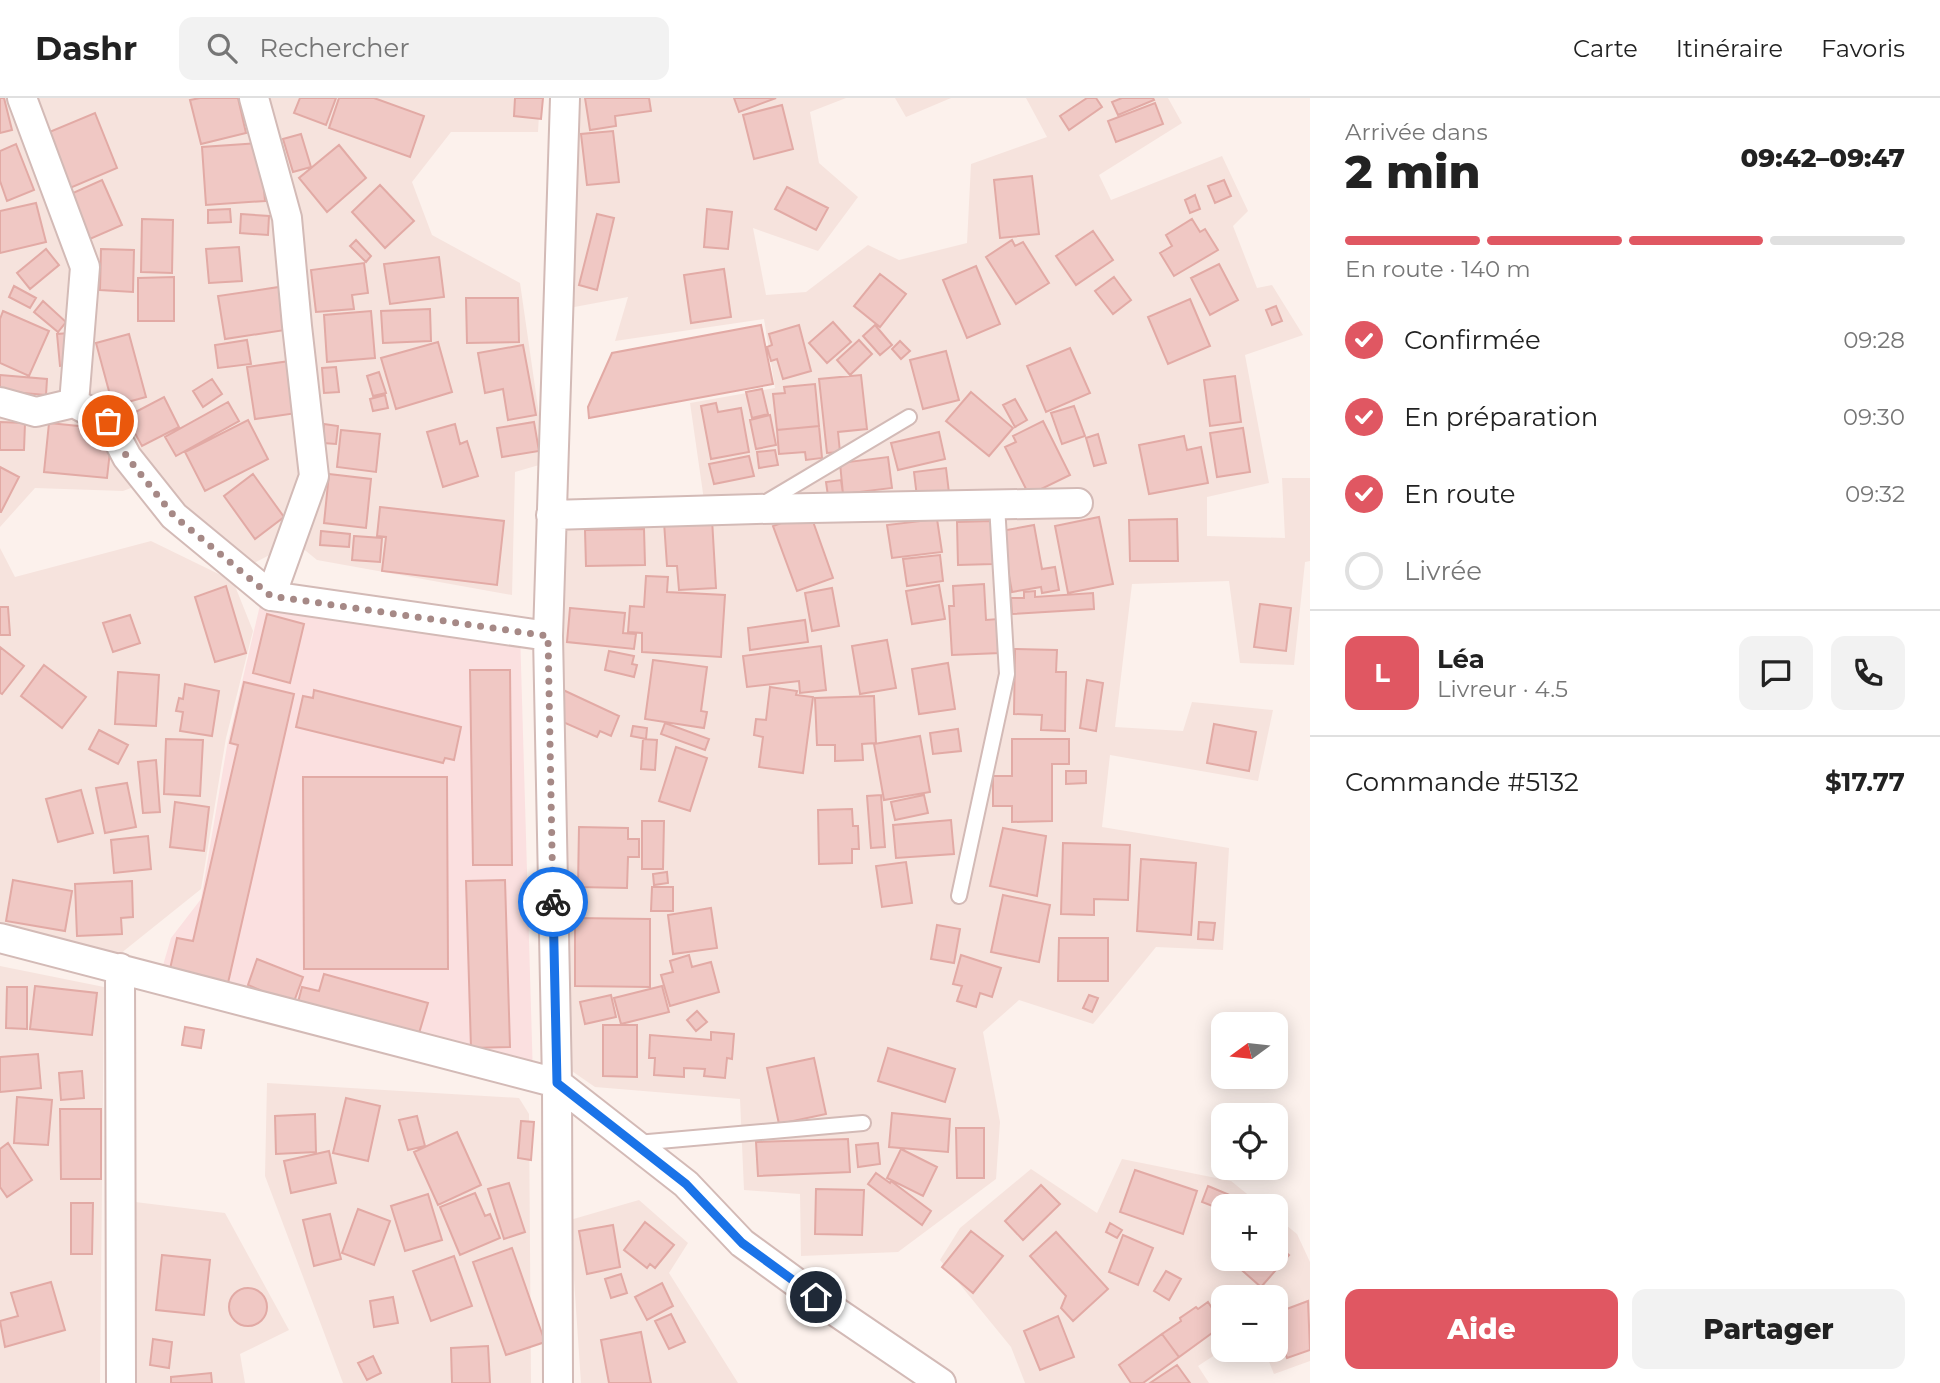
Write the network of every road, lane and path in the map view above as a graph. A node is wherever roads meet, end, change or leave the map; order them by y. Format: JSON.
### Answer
{"nodes":[{"id":1,"x":22,"y":98,"type":"edge"},
{"id":2,"x":254,"y":98,"type":"edge"},
{"id":3,"x":565,"y":98,"type":"edge"},
{"id":4,"x":0,"y":402,"type":"edge"},
{"id":5,"x":74,"y":403,"type":"junction"},
{"id":6,"x":909,"y":417,"type":"dead end"},
{"id":7,"x":1078,"y":503,"type":"dead end"},
{"id":8,"x":997,"y":505,"type":"junction"},
{"id":9,"x":756,"y":509,"type":"junction"},
{"id":10,"x":551,"y":515,"type":"junction"},
{"id":11,"x":271,"y":596,"type":"junction"},
{"id":12,"x":548,"y":636,"type":"junction"},
{"id":13,"x":959,"y":896,"type":"dead end"},
{"id":14,"x":0,"y":938,"type":"edge"},
{"id":15,"x":120,"y":968,"type":"junction"},
{"id":16,"x":557,"y":1083,"type":"junction"},
{"id":17,"x":863,"y":1122,"type":"dead end"},
{"id":18,"x":636,"y":1143,"type":"junction"},
{"id":19,"x":121,"y":1383,"type":"edge"},
{"id":20,"x":558,"y":1383,"type":"edge"},
{"id":21,"x":941,"y":1383,"type":"edge"}],
"edges":[{"from":1,"to":5,"type":"street"},
{"from":2,"to":11,"type":"street"},
{"from":3,"to":10,"type":"street"},
{"from":4,"to":5,"type":"street"},
{"from":5,"to":11,"type":"street"},
{"from":6,"to":9,"type":"lane"},
{"from":7,"to":8,"type":"street"},
{"from":8,"to":9,"type":"street"},
{"from":8,"to":13,"type":"lane"},
{"from":9,"to":10,"type":"street"},
{"from":10,"to":12,"type":"street"},
{"from":11,"to":12,"type":"street"},
{"from":12,"to":16,"type":"street"},
{"from":14,"to":15,"type":"street"},
{"from":15,"to":16,"type":"street"},
{"from":15,"to":19,"type":"street"},
{"from":16,"to":18,"type":"street"},
{"from":16,"to":20,"type":"street"},
{"from":17,"to":18,"type":"lane"},
{"from":18,"to":21,"type":"street"}]}
